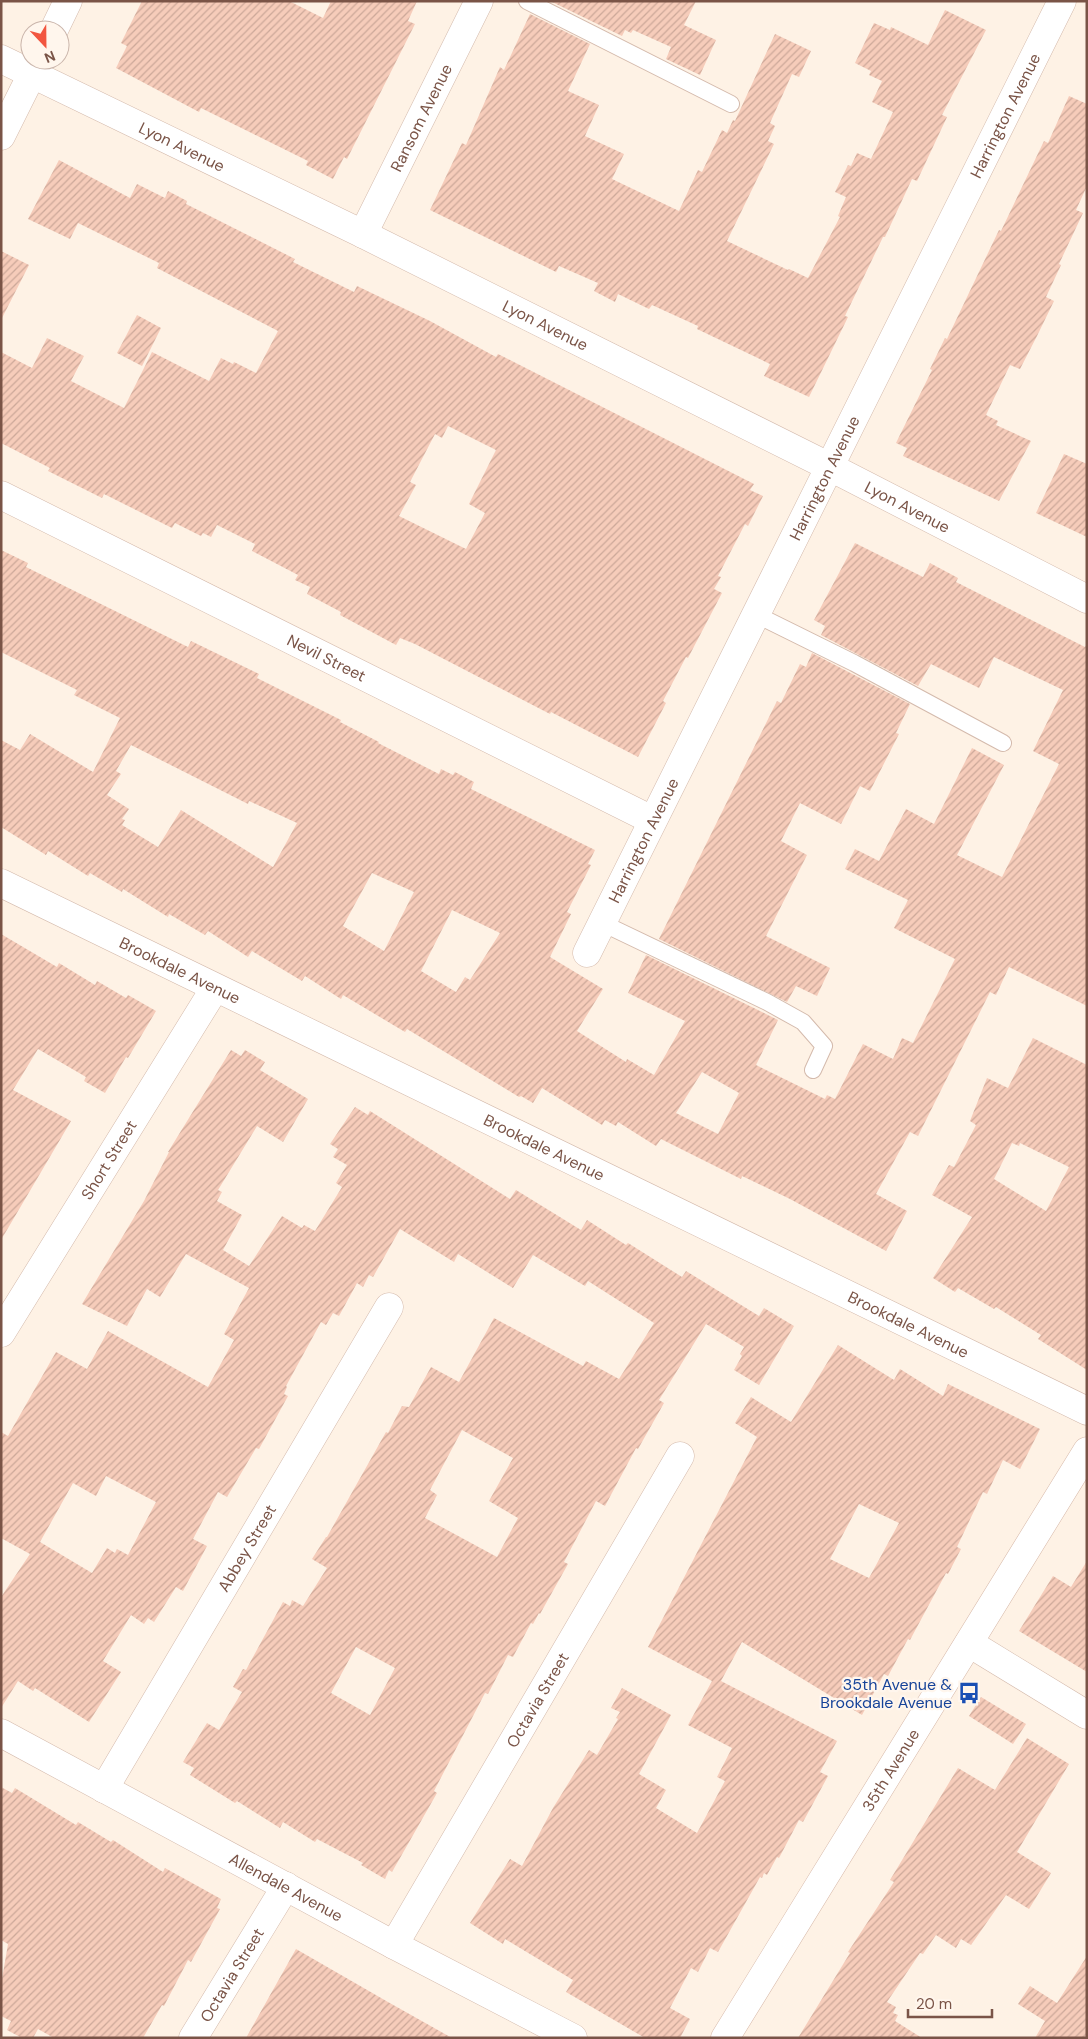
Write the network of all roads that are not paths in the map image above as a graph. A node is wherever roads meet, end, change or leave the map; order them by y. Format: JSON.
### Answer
{"nodes":[{"id":1,"x":68,"y":1,"type":"edge"},
{"id":2,"x":479,"y":1,"type":"edge"},
{"id":3,"x":527,"y":1,"type":"edge"},
{"id":4,"x":1062,"y":1,"type":"edge"},
{"id":5,"x":59,"y":20,"type":"edge"},
{"id":6,"x":1,"y":59,"type":"edge"},
{"id":7,"x":20,"y":63,"type":"edge"},
{"id":8,"x":34,"y":70,"type":"edge"},
{"id":9,"x":41,"y":70,"type":"edge"},
{"id":10,"x":731,"y":104,"type":"dead end"},
{"id":11,"x":1,"y":136,"type":"edge"},
{"id":12,"x":362,"y":234,"type":"junction"},
{"id":13,"x":830,"y":467,"type":"junction"},
{"id":14,"x":1,"y":495,"type":"edge"},
{"id":15,"x":1087,"y":599,"type":"edge"},
{"id":16,"x":755,"y":614,"type":"junction"},
{"id":17,"x":1003,"y":743,"type":"dead end"},
{"id":18,"x":652,"y":820,"type":"junction"},
{"id":19,"x":1,"y":883,"type":"edge"},
{"id":20,"x":602,"y":923,"type":"junction"},
{"id":21,"x":587,"y":953,"type":"dead end"},
{"id":22,"x":215,"y":988,"type":"junction"},
{"id":23,"x":813,"y":1070,"type":"dead end"},
{"id":24,"x":389,"y":1307,"type":"dead end"},
{"id":25,"x":1,"y":1333,"type":"edge"},
{"id":26,"x":1087,"y":1412,"type":"edge"},
{"id":27,"x":1087,"y":1451,"type":"edge"},
{"id":28,"x":680,"y":1456,"type":"dead end"},
{"id":29,"x":969,"y":1643,"type":"junction"},
{"id":30,"x":1087,"y":1715,"type":"edge"},
{"id":31,"x":1,"y":1733,"type":"edge"},
{"id":32,"x":104,"y":1790,"type":"junction"},
{"id":33,"x":286,"y":1886,"type":"junction"},
{"id":34,"x":394,"y":1944,"type":"junction"},
{"id":35,"x":193,"y":2038,"type":"edge"},
{"id":36,"x":573,"y":2038,"type":"edge"},
{"id":37,"x":725,"y":2038,"type":"edge"}],
"edges":[{"from":1,"to":5,"type":"street"},
{"from":2,"to":12,"type":"street","name":"Ransom Avenue"},
{"from":3,"to":10,"type":"lane"},
{"from":4,"to":13,"type":"street","name":"Harrington Avenue"},
{"from":6,"to":7,"type":"street","name":"Lyon Avenue"},
{"from":8,"to":11,"type":"street"},
{"from":9,"to":12,"type":"street","name":"Lyon Avenue"},
{"from":12,"to":13,"type":"street","name":"Lyon Avenue"},
{"from":13,"to":15,"type":"street","name":"Lyon Avenue"},
{"from":13,"to":16,"type":"street","name":"Harrington Avenue"},
{"from":14,"to":18,"type":"street","name":"Nevil Street"},
{"from":16,"to":17,"type":"lane"},
{"from":16,"to":18,"type":"street","name":"Harrington Avenue"},
{"from":18,"to":20,"type":"street","name":"Harrington Avenue"},
{"from":19,"to":22,"type":"street","name":"Brookdale Avenue"},
{"from":20,"to":21,"type":"street","name":"Harrington Avenue"},
{"from":20,"to":23,"type":"lane"},
{"from":22,"to":25,"type":"street","name":"Short Street"},
{"from":22,"to":26,"type":"street","name":"Brookdale Avenue"},
{"from":24,"to":32,"type":"street","name":"Abbey Street"},
{"from":27,"to":29,"type":"street","name":"35th Avenue"},
{"from":28,"to":34,"type":"street","name":"Octavia Street"},
{"from":29,"to":30,"type":"street"},
{"from":29,"to":37,"type":"street","name":"35th Avenue"},
{"from":31,"to":32,"type":"street","name":"Allendale Avenue"},
{"from":32,"to":33,"type":"street","name":"Allendale Avenue"},
{"from":33,"to":34,"type":"street","name":"Allendale Avenue"},
{"from":33,"to":35,"type":"street","name":"Octavia Street"},
{"from":34,"to":36,"type":"street","name":"Allendale Avenue"}]}
